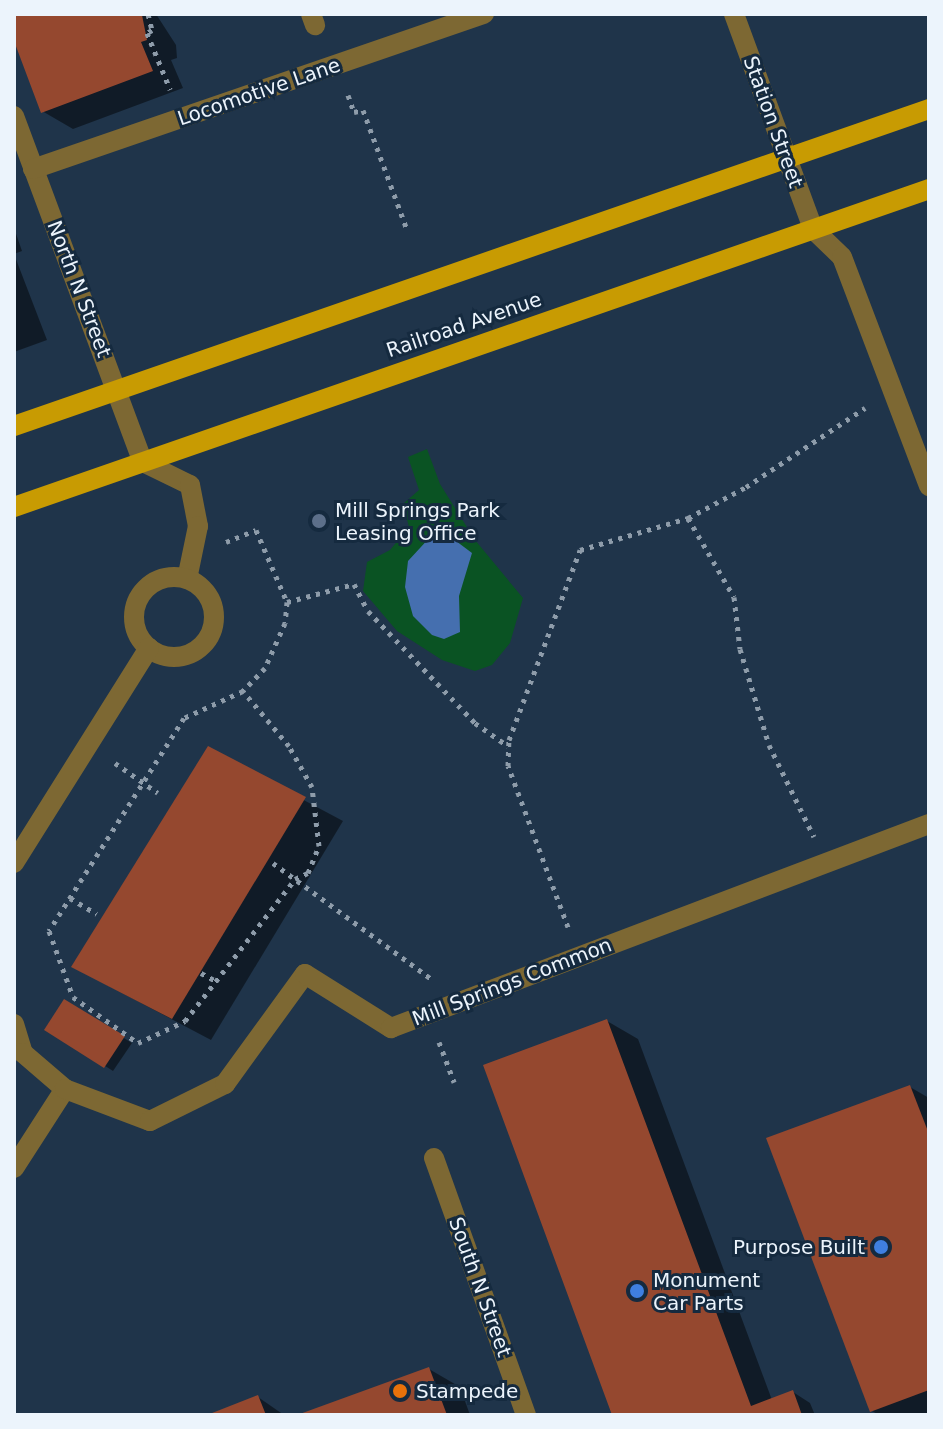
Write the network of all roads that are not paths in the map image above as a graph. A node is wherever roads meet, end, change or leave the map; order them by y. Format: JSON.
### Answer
{"nodes":[{"id":1,"x":484,"y":14,"type":"edge"},
{"id":2,"x":734,"y":14,"type":"edge"},
{"id":3,"x":929,"y":109,"type":"edge"},
{"id":4,"x":14,"y":116,"type":"edge"},
{"id":5,"x":786,"y":159,"type":"junction"},
{"id":6,"x":33,"y":169,"type":"junction"},
{"id":7,"x":929,"y":189,"type":"edge"},
{"id":8,"x":813,"y":229,"type":"junction"},
{"id":9,"x":116,"y":391,"type":"junction"},
{"id":10,"x":14,"y":426,"type":"edge"},
{"id":11,"x":143,"y":462,"type":"junction"},
{"id":12,"x":929,"y":486,"type":"edge"},
{"id":13,"x":14,"y":507,"type":"edge"},
{"id":14,"x":187,"y":579,"type":"junction"},
{"id":15,"x":149,"y":648,"type":"junction"},
{"id":16,"x":929,"y":824,"type":"edge"},
{"id":17,"x":14,"y":863,"type":"edge"},
{"id":18,"x":14,"y":1024,"type":"edge"},
{"id":19,"x":65,"y":1089,"type":"junction"},
{"id":20,"x":434,"y":1158,"type":"dead end"},
{"id":21,"x":14,"y":1168,"type":"edge"},
{"id":22,"x":526,"y":1415,"type":"edge"}],
"edges":[{"from":1,"to":6,"type":"street","name":"Locomotive Lane"},
{"from":2,"to":5,"type":"street","name":"Station Street"},
{"from":3,"to":5,"type":"main road"},
{"from":4,"to":6,"type":"street","name":"North N Street"},
{"from":5,"to":8,"type":"street","name":"Station Street"},
{"from":5,"to":9,"type":"main road"},
{"from":6,"to":9,"type":"street","name":"North N Street"},
{"from":7,"to":8,"type":"main road","name":"Railroad Avenue"},
{"from":8,"to":11,"type":"main road","name":"Railroad Avenue"},
{"from":8,"to":12,"type":"street"},
{"from":9,"to":10,"type":"main road"},
{"from":9,"to":11,"type":"street","name":"North N Street"},
{"from":11,"to":13,"type":"main road","name":"Railroad Avenue"},
{"from":11,"to":14,"type":"street"},
{"from":14,"to":15,"type":"street"},
{"from":14,"to":15,"type":"street"},
{"from":15,"to":17,"type":"street"},
{"from":16,"to":19,"type":"street","name":"Mill Springs Common"},
{"from":18,"to":19,"type":"street","name":"Mill Springs Common"},
{"from":19,"to":21,"type":"street"},
{"from":20,"to":22,"type":"street","name":"South N Street"}]}
